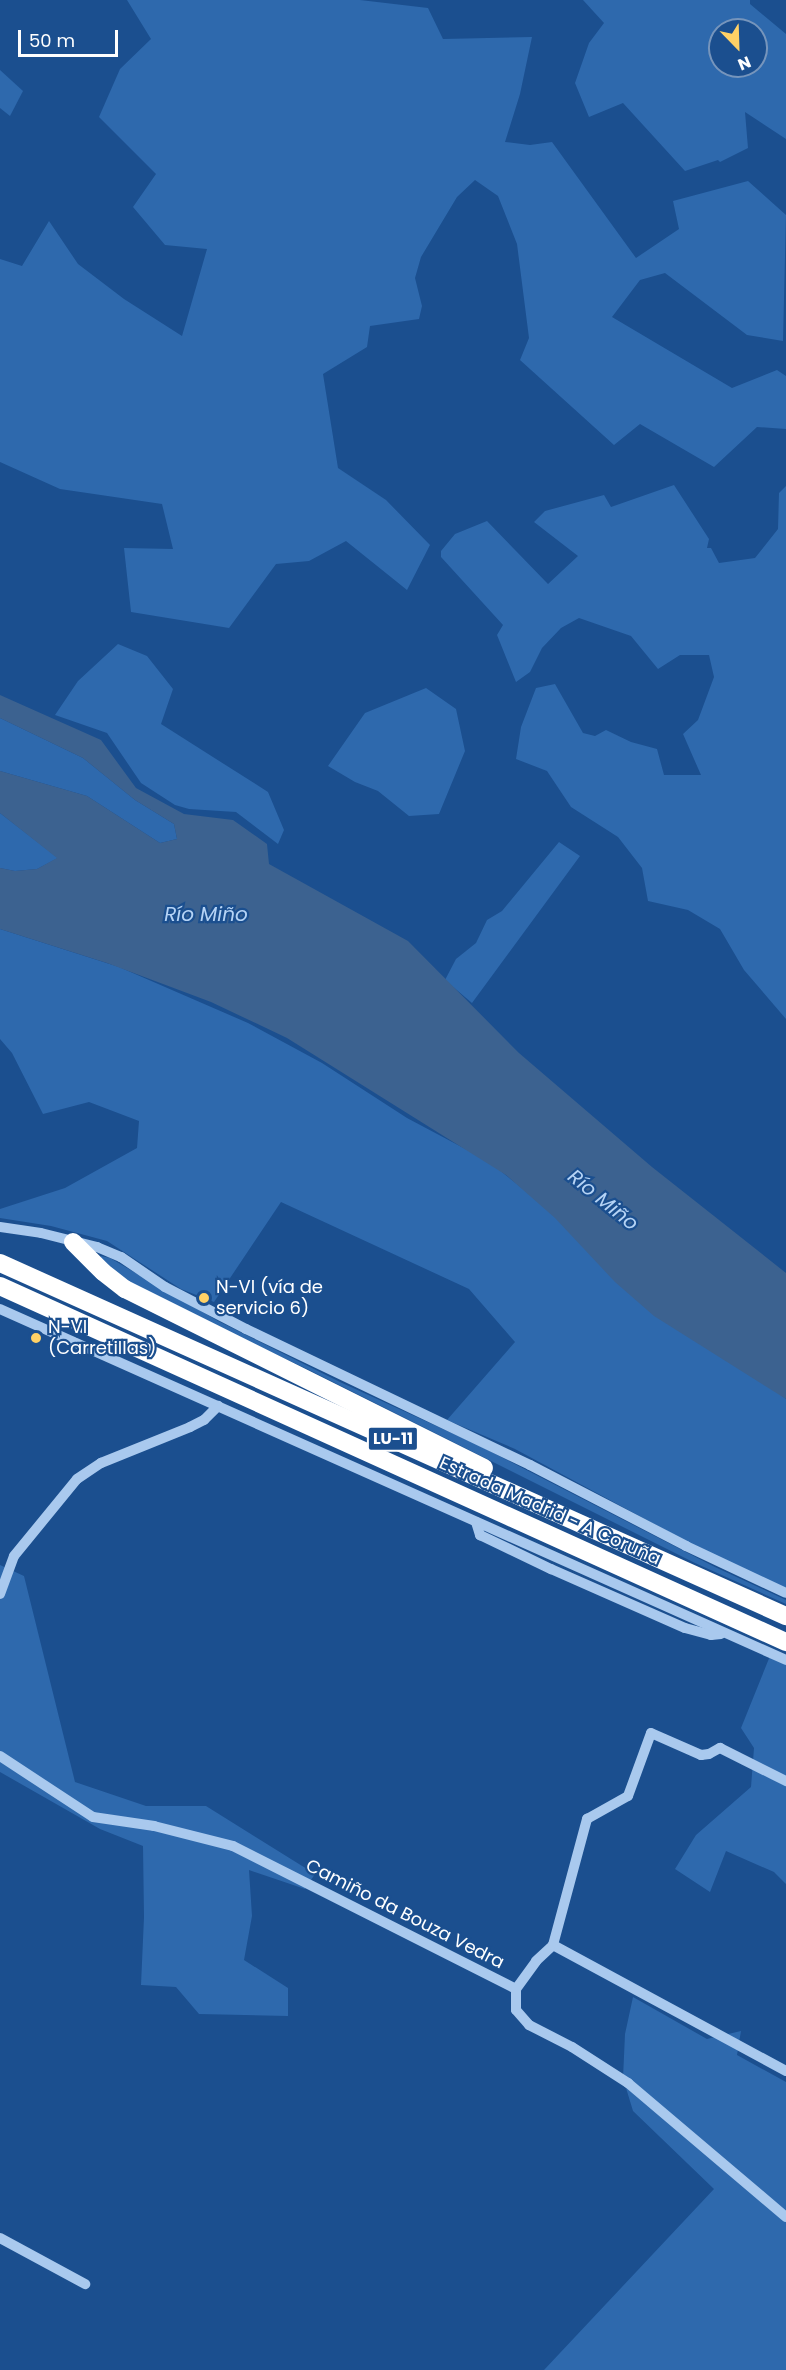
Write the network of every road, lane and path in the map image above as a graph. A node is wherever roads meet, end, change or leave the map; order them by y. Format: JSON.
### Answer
{"nodes":[{"id":1,"x":0,"y":1227,"type":"edge"},
{"id":2,"x":73,"y":1242,"type":"junction"},
{"id":3,"x":0,"y":1263,"type":"edge"},
{"id":4,"x":0,"y":1286,"type":"edge"},
{"id":5,"x":0,"y":1309,"type":"edge"},
{"id":6,"x":218,"y":1406,"type":"junction"},
{"id":7,"x":637,"y":1549,"type":"junction"},
{"id":8,"x":786,"y":1593,"type":"edge"},
{"id":9,"x":0,"y":1594,"type":"edge"},
{"id":10,"x":786,"y":1616,"type":"edge"},
{"id":11,"x":786,"y":1642,"type":"edge"},
{"id":12,"x":786,"y":1660,"type":"edge"},
{"id":13,"x":0,"y":1756,"type":"edge"},
{"id":14,"x":786,"y":1781,"type":"edge"},
{"id":15,"x":553,"y":1945,"type":"junction"},
{"id":16,"x":516,"y":1989,"type":"junction"},
{"id":17,"x":786,"y":2071,"type":"edge"},
{"id":18,"x":786,"y":2217,"type":"edge"},
{"id":19,"x":0,"y":2238,"type":"edge"},
{"id":20,"x":85,"y":2284,"type":"dead end"}],
"edges":[{"from":1,"to":2,"type":"street"},
{"from":2,"to":7,"type":"highway"},
{"from":2,"to":8,"type":"street"},
{"from":3,"to":7,"type":"highway","name":"Estrada Madrid - A Coruña","number":"LU-11"},
{"from":4,"to":11,"type":"highway","name":"Estrada Madrid - A Coruña","number":"LU-11"},
{"from":5,"to":6,"type":"street"},
{"from":6,"to":9,"type":"street"},
{"from":6,"to":12,"type":"street"},
{"from":7,"to":10,"type":"highway","name":"Estrada Madrid - A Coruña","number":"LU-11"},
{"from":13,"to":16,"type":"street","name":"Camiño da Bouza Vedra"},
{"from":14,"to":15,"type":"street","name":"Camiño da Bouza Vedra"},
{"from":15,"to":16,"type":"street","name":"Camiño da Bouza Vedra"},
{"from":15,"to":17,"type":"street"},
{"from":16,"to":18,"type":"street"},
{"from":19,"to":20,"type":"street"}]}
